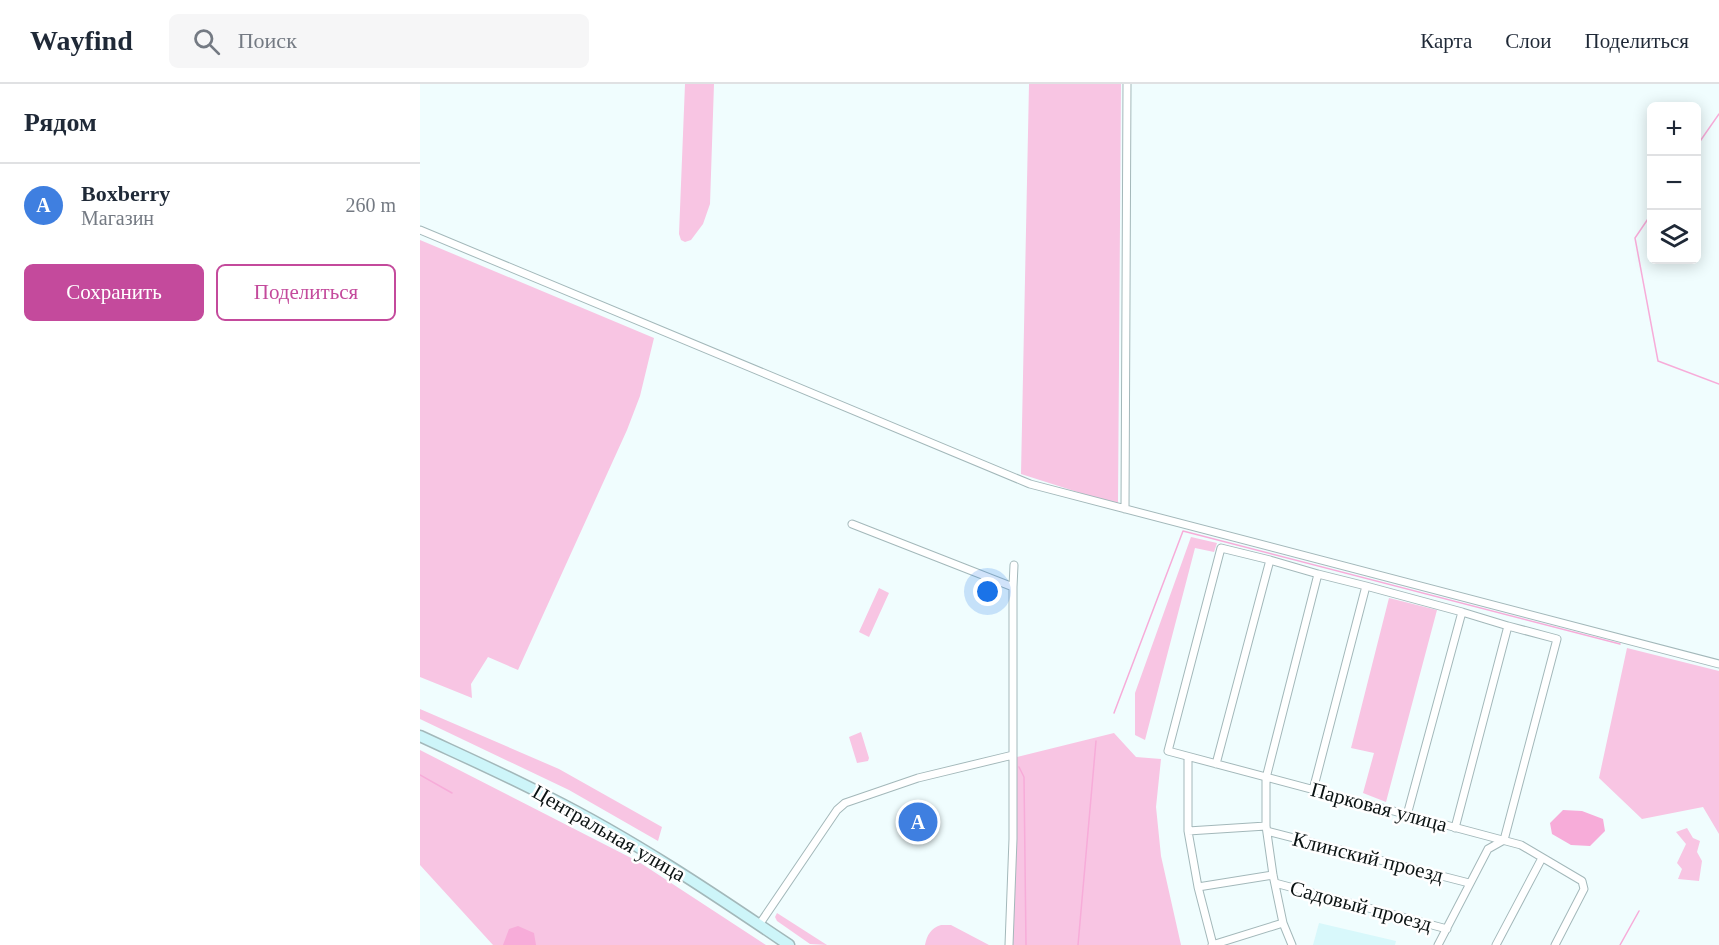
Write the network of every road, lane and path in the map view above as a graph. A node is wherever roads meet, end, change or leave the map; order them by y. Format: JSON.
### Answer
{"nodes":[{"id":1,"x":1127,"y":84,"type":"edge"},
{"id":2,"x":420,"y":230,"type":"edge"},
{"id":3,"x":1125,"y":509,"type":"junction"},
{"id":4,"x":852,"y":524,"type":"dead end"},
{"id":5,"x":1270,"y":561,"type":"junction"},
{"id":6,"x":1014,"y":565,"type":"dead end"},
{"id":7,"x":1318,"y":573,"type":"junction"},
{"id":8,"x":1366,"y":586,"type":"junction"},
{"id":9,"x":1013,"y":587,"type":"junction"},
{"id":10,"x":1462,"y":612,"type":"junction"},
{"id":11,"x":1508,"y":626,"type":"junction"},
{"id":12,"x":1719,"y":664,"type":"edge"},
{"id":13,"x":420,"y":736,"type":"edge"},
{"id":14,"x":1013,"y":755,"type":"junction"},
{"id":15,"x":1188,"y":757,"type":"junction"},
{"id":16,"x":1216,"y":765,"type":"junction"},
{"id":17,"x":1266,"y":778,"type":"junction"},
{"id":18,"x":1313,"y":790,"type":"junction"},
{"id":19,"x":1407,"y":815,"type":"junction"},
{"id":20,"x":1455,"y":828,"type":"junction"},
{"id":21,"x":1266,"y":829,"type":"junction"},
{"id":22,"x":1188,"y":831,"type":"junction"},
{"id":23,"x":1504,"y":840,"type":"junction"},
{"id":24,"x":1542,"y":858,"type":"junction"},
{"id":25,"x":1273,"y":875,"type":"junction"},
{"id":26,"x":1275,"y":883,"type":"junction"},
{"id":27,"x":1469,"y":883,"type":"junction"},
{"id":28,"x":1198,"y":887,"type":"junction"},
{"id":29,"x":1283,"y":923,"type":"junction"},
{"id":30,"x":759,"y":925,"type":"junction"},
{"id":31,"x":1447,"y":929,"type":"junction"},
{"id":32,"x":789,"y":945,"type":"edge"},
{"id":33,"x":1009,"y":945,"type":"edge"},
{"id":34,"x":1213,"y":945,"type":"edge"},
{"id":35,"x":1292,"y":945,"type":"edge"},
{"id":36,"x":1438,"y":945,"type":"edge"},
{"id":37,"x":1496,"y":945,"type":"edge"},
{"id":38,"x":1555,"y":945,"type":"edge"}],
"edges":[{"from":1,"to":3,"type":"street"},
{"from":2,"to":3,"type":"street"},
{"from":3,"to":12,"type":"street"},
{"from":4,"to":9,"type":"street"},
{"from":5,"to":7,"type":"street"},
{"from":5,"to":15,"type":"street","name":"Парковая улица"},
{"from":5,"to":16,"type":"street"},
{"from":6,"to":9,"type":"street"},
{"from":7,"to":8,"type":"street"},
{"from":7,"to":17,"type":"street"},
{"from":8,"to":10,"type":"street"},
{"from":8,"to":18,"type":"street"},
{"from":9,"to":14,"type":"street"},
{"from":10,"to":11,"type":"street"},
{"from":10,"to":19,"type":"street"},
{"from":11,"to":20,"type":"street"},
{"from":11,"to":23,"type":"street"},
{"from":13,"to":30,"type":"main road","name":"Центральная улица"},
{"from":14,"to":30,"type":"street"},
{"from":14,"to":33,"type":"street"},
{"from":15,"to":16,"type":"street","name":"Парковая улица"},
{"from":15,"to":22,"type":"street"},
{"from":16,"to":17,"type":"street","name":"Парковая улица"},
{"from":17,"to":18,"type":"street","name":"Парковая улица"},
{"from":17,"to":21,"type":"street"},
{"from":18,"to":19,"type":"street","name":"Парковая улица"},
{"from":19,"to":20,"type":"street","name":"Парковая улица"},
{"from":20,"to":23,"type":"street","name":"Парковая улица"},
{"from":21,"to":22,"type":"street","name":"Клинский проезд"},
{"from":21,"to":25,"type":"street"},
{"from":21,"to":27,"type":"street","name":"Клинский проезд"},
{"from":22,"to":28,"type":"street"},
{"from":23,"to":24,"type":"street","name":"Парковая улица"},
{"from":23,"to":27,"type":"street"},
{"from":24,"to":37,"type":"street"},
{"from":24,"to":38,"type":"street","name":"Парковая улица"},
{"from":25,"to":26,"type":"street"},
{"from":25,"to":28,"type":"street"},
{"from":26,"to":29,"type":"street"},
{"from":26,"to":31,"type":"street","name":"Садовый проезд"},
{"from":27,"to":31,"type":"street"},
{"from":28,"to":34,"type":"street"},
{"from":29,"to":34,"type":"street"},
{"from":29,"to":35,"type":"street"},
{"from":30,"to":32,"type":"main road","name":"Центральная улица"},
{"from":31,"to":36,"type":"street"}]}
